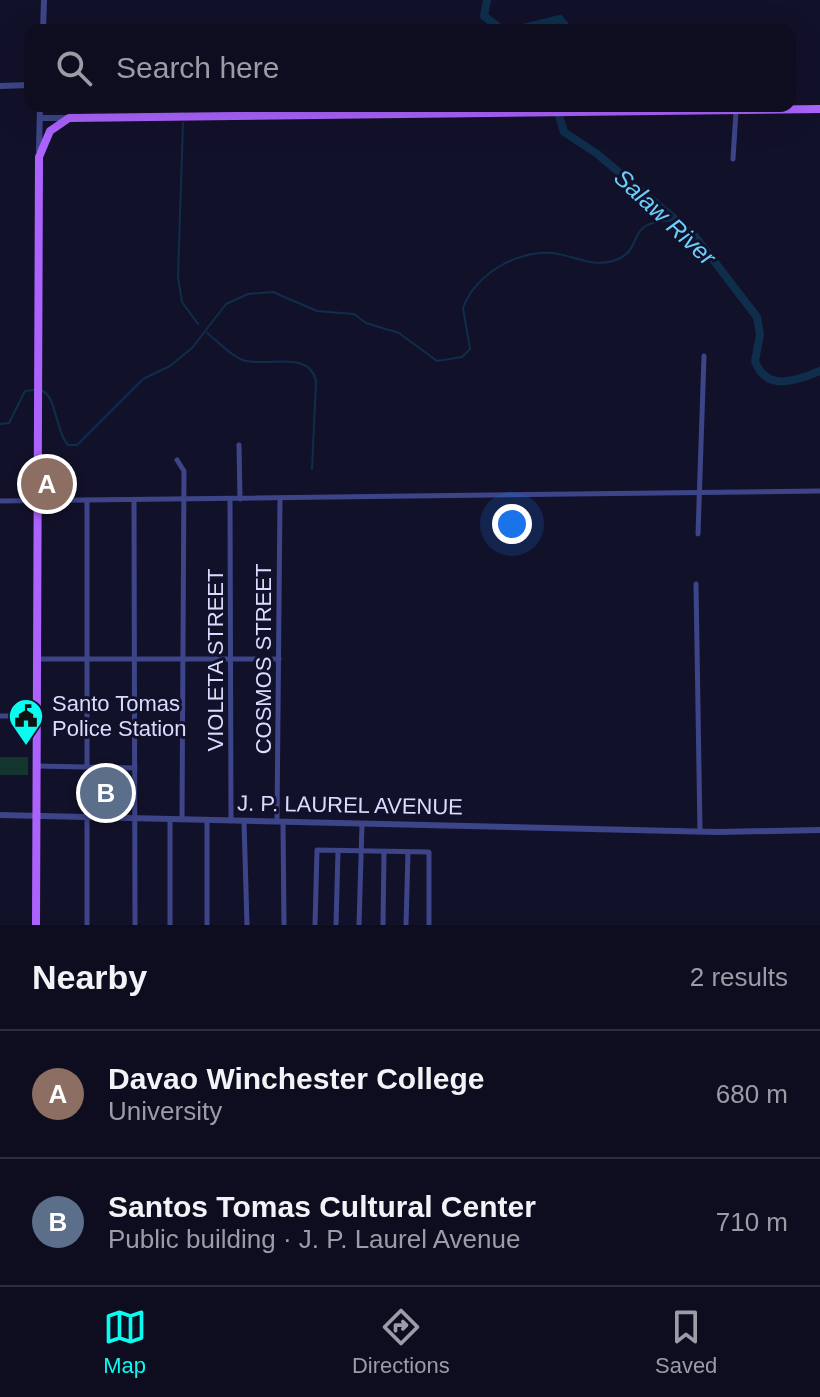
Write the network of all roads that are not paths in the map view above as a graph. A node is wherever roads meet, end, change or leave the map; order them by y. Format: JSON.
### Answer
{"nodes":[{"id":1,"x":44,"y":0,"type":"edge"},
{"id":2,"x":43,"y":24,"type":"edge"},
{"id":3,"x":24,"y":85,"type":"edge"},
{"id":4,"x":0,"y":86,"type":"edge"},
{"id":5,"x":796,"y":109,"type":"edge"},
{"id":6,"x":820,"y":109,"type":"edge"},
{"id":7,"x":40,"y":112,"type":"edge"},
{"id":8,"x":479,"y":112,"type":"edge"},
{"id":9,"x":736,"y":112,"type":"edge"},
{"id":10,"x":40,"y":118,"type":"junction"},
{"id":11,"x":69,"y":118,"type":"junction"},
{"id":12,"x":39,"y":151,"type":"junction"},
{"id":13,"x":733,"y":159,"type":"dead end"},
{"id":14,"x":704,"y":356,"type":"dead end"},
{"id":15,"x":239,"y":445,"type":"dead end"},
{"id":16,"x":177,"y":460,"type":"dead end"},
{"id":17,"x":820,"y":491,"type":"edge"},
{"id":18,"x":699,"y":492,"type":"junction"},
{"id":19,"x":280,"y":498,"type":"junction"},
{"id":20,"x":230,"y":499,"type":"junction"},
{"id":21,"x":240,"y":499,"type":"junction"},
{"id":22,"x":87,"y":500,"type":"junction"},
{"id":23,"x":134,"y":500,"type":"junction"},
{"id":24,"x":184,"y":500,"type":"junction"},
{"id":25,"x":0,"y":501,"type":"edge"},
{"id":26,"x":36,"y":501,"type":"junction"},
{"id":27,"x":698,"y":534,"type":"dead end"},
{"id":28,"x":696,"y":584,"type":"dead end"},
{"id":29,"x":231,"y":658,"type":"junction"},
{"id":30,"x":34,"y":659,"type":"junction"},
{"id":31,"x":86,"y":659,"type":"junction"},
{"id":32,"x":135,"y":659,"type":"junction"},
{"id":33,"x":183,"y":659,"type":"junction"},
{"id":34,"x":279,"y":659,"type":"junction"},
{"id":35,"x":0,"y":716,"type":"edge"},
{"id":36,"x":35,"y":716,"type":"junction"},
{"id":37,"x":35,"y":766,"type":"junction"},
{"id":38,"x":87,"y":766,"type":"junction"},
{"id":39,"x":135,"y":768,"type":"junction"},
{"id":40,"x":0,"y":815,"type":"edge"},
{"id":41,"x":35,"y":816,"type":"junction"},
{"id":42,"x":87,"y":817,"type":"junction"},
{"id":43,"x":134,"y":818,"type":"junction"},
{"id":44,"x":170,"y":819,"type":"junction"},
{"id":45,"x":182,"y":819,"type":"junction"},
{"id":46,"x":207,"y":820,"type":"junction"},
{"id":47,"x":231,"y":820,"type":"junction"},
{"id":48,"x":244,"y":821,"type":"junction"},
{"id":49,"x":280,"y":822,"type":"junction"},
{"id":50,"x":362,"y":824,"type":"junction"},
{"id":51,"x":820,"y":830,"type":"edge"},
{"id":52,"x":700,"y":832,"type":"junction"},
{"id":53,"x":338,"y":851,"type":"junction"},
{"id":54,"x":361,"y":851,"type":"junction"},
{"id":55,"x":384,"y":852,"type":"junction"},
{"id":56,"x":408,"y":852,"type":"junction"},
{"id":57,"x":36,"y":925,"type":"edge"},
{"id":58,"x":87,"y":925,"type":"edge"},
{"id":59,"x":135,"y":925,"type":"edge"},
{"id":60,"x":170,"y":925,"type":"edge"},
{"id":61,"x":207,"y":925,"type":"edge"},
{"id":62,"x":247,"y":925,"type":"edge"},
{"id":63,"x":284,"y":925,"type":"edge"},
{"id":64,"x":315,"y":925,"type":"edge"},
{"id":65,"x":336,"y":925,"type":"edge"},
{"id":66,"x":359,"y":925,"type":"edge"},
{"id":67,"x":383,"y":925,"type":"edge"},
{"id":68,"x":406,"y":925,"type":"edge"},
{"id":69,"x":429,"y":925,"type":"edge"}],
"edges":[{"from":1,"to":2,"type":"street"},
{"from":3,"to":4,"type":"street"},
{"from":5,"to":6,"type":"main road"},
{"from":7,"to":10,"type":"street"},
{"from":8,"to":11,"type":"main road"},
{"from":9,"to":13,"type":"street"},
{"from":10,"to":11,"type":"street"},
{"from":10,"to":12,"type":"street"},
{"from":11,"to":12,"type":"main road"},
{"from":12,"to":26,"type":"main road"},
{"from":14,"to":18,"type":"street"},
{"from":15,"to":21,"type":"street"},
{"from":16,"to":24,"type":"street"},
{"from":17,"to":18,"type":"street"},
{"from":18,"to":19,"type":"street"},
{"from":18,"to":27,"type":"street"},
{"from":19,"to":21,"type":"street"},
{"from":19,"to":34,"type":"street","name":"COSMOS STREET"},
{"from":20,"to":21,"type":"street"},
{"from":20,"to":24,"type":"street"},
{"from":20,"to":29,"type":"street","name":"VIOLETA STREET"},
{"from":22,"to":23,"type":"street"},
{"from":22,"to":26,"type":"street"},
{"from":22,"to":31,"type":"street"},
{"from":23,"to":24,"type":"street"},
{"from":23,"to":32,"type":"street"},
{"from":24,"to":33,"type":"street"},
{"from":25,"to":26,"type":"street"},
{"from":26,"to":30,"type":"main road"},
{"from":28,"to":52,"type":"street"},
{"from":29,"to":33,"type":"street"},
{"from":29,"to":34,"type":"street"},
{"from":29,"to":47,"type":"street","name":"VIOLETA STREET"},
{"from":30,"to":31,"type":"street"},
{"from":30,"to":36,"type":"main road"},
{"from":31,"to":32,"type":"street"},
{"from":31,"to":38,"type":"street"},
{"from":32,"to":33,"type":"street"},
{"from":32,"to":39,"type":"street"},
{"from":33,"to":45,"type":"street"},
{"from":34,"to":49,"type":"street","name":"COSMOS STREET"},
{"from":35,"to":36,"type":"street"},
{"from":36,"to":37,"type":"main road"},
{"from":37,"to":38,"type":"street"},
{"from":37,"to":41,"type":"main road"},
{"from":38,"to":39,"type":"street"},
{"from":39,"to":43,"type":"street"},
{"from":40,"to":41,"type":"street","name":"J. P. LAUREL AVENUE"},
{"from":41,"to":42,"type":"street","name":"J. P. LAUREL AVENUE"},
{"from":41,"to":57,"type":"main road"},
{"from":42,"to":43,"type":"street","name":"J. P. LAUREL AVENUE"},
{"from":42,"to":58,"type":"street"},
{"from":43,"to":44,"type":"street","name":"J. P. LAUREL AVENUE"},
{"from":43,"to":59,"type":"street"},
{"from":44,"to":45,"type":"street","name":"J. P. LAUREL AVENUE"},
{"from":44,"to":60,"type":"street"},
{"from":45,"to":46,"type":"street","name":"J. P. LAUREL AVENUE"},
{"from":46,"to":47,"type":"street","name":"J. P. LAUREL AVENUE"},
{"from":46,"to":61,"type":"street"},
{"from":47,"to":48,"type":"street","name":"J. P. LAUREL AVENUE"},
{"from":48,"to":49,"type":"street","name":"J. P. LAUREL AVENUE"},
{"from":48,"to":62,"type":"street"},
{"from":49,"to":50,"type":"street","name":"J. P. LAUREL AVENUE"},
{"from":49,"to":63,"type":"street","name":"COSMOS STREET"},
{"from":50,"to":52,"type":"street","name":"J. P. LAUREL AVENUE"},
{"from":50,"to":54,"type":"street"},
{"from":51,"to":52,"type":"street","name":"J. P. LAUREL AVENUE"},
{"from":53,"to":54,"type":"street"},
{"from":53,"to":64,"type":"street"},
{"from":53,"to":65,"type":"street"},
{"from":54,"to":55,"type":"street"},
{"from":54,"to":66,"type":"street"},
{"from":55,"to":56,"type":"street"},
{"from":55,"to":67,"type":"street"},
{"from":56,"to":68,"type":"street"},
{"from":56,"to":69,"type":"street"}]}
